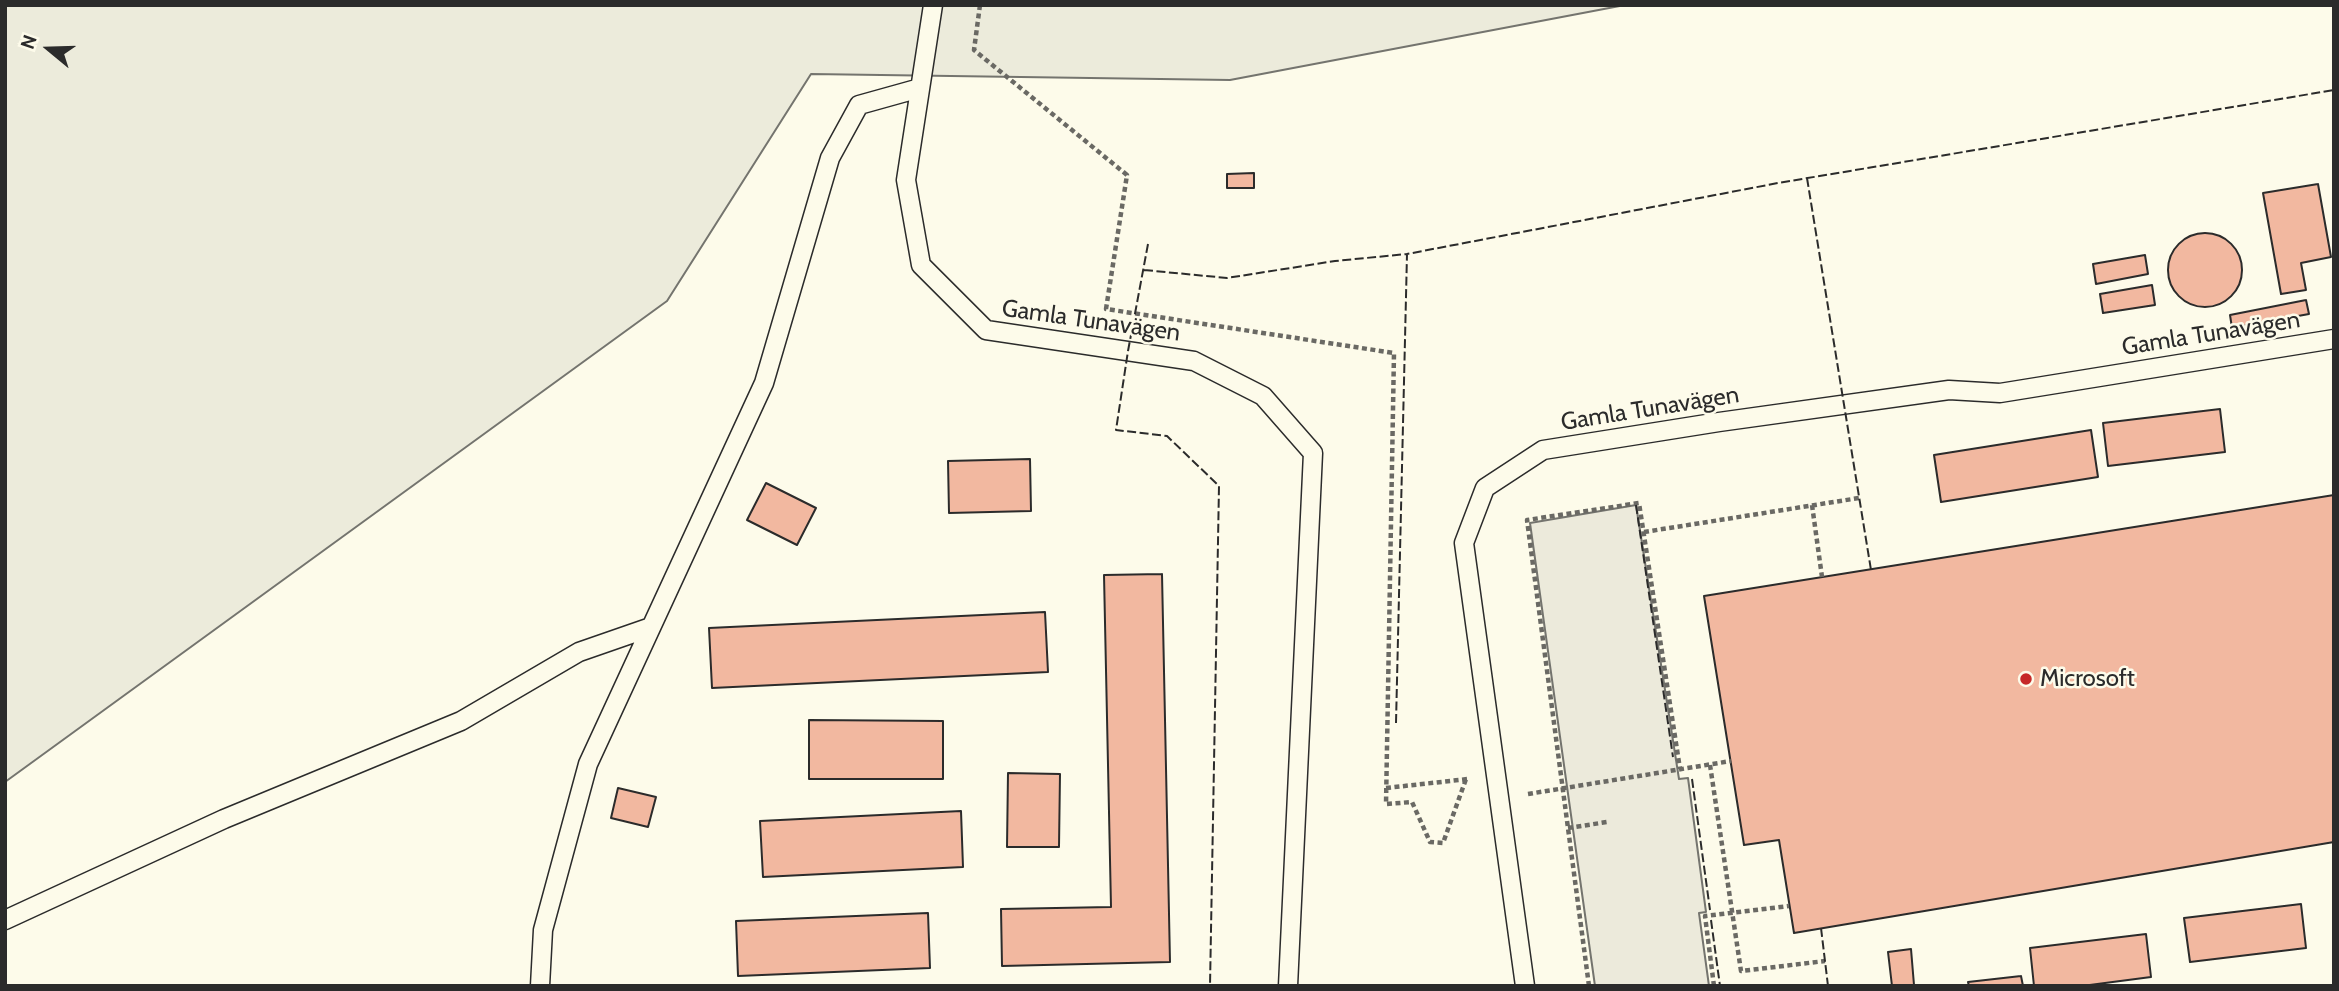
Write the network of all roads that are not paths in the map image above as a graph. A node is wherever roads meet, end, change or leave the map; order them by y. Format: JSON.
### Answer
{"nodes":[{"id":1,"x":933,"y":5,"type":"edge"},
{"id":2,"x":920,"y":88,"type":"junction"},
{"id":3,"x":2334,"y":339,"type":"edge"},
{"id":4,"x":651,"y":627,"type":"junction"},
{"id":5,"x":5,"y":920,"type":"edge"},
{"id":6,"x":540,"y":986,"type":"edge"},
{"id":7,"x":1288,"y":986,"type":"edge"},
{"id":8,"x":1525,"y":986,"type":"edge"}],
"edges":[{"from":1,"to":2,"type":"lane","name":"Gamla Tunavägen"},
{"from":2,"to":4,"type":"lane"},
{"from":2,"to":7,"type":"lane","name":"Gamla Tunavägen"},
{"from":3,"to":8,"type":"lane","name":"Gamla Tunavägen"},
{"from":4,"to":5,"type":"lane"},
{"from":4,"to":6,"type":"lane"}]}
